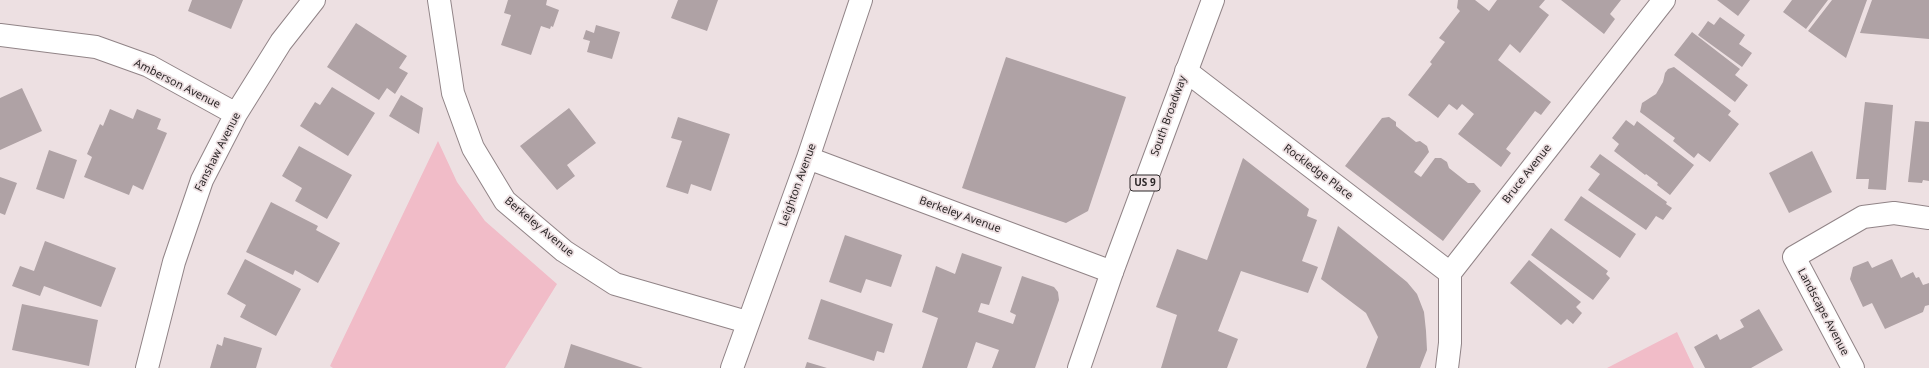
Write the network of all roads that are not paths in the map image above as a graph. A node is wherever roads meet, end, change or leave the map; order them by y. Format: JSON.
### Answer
{"nodes":[{"id":1,"x":314,"y":0,"type":"edge"},
{"id":2,"x":439,"y":0,"type":"edge"},
{"id":3,"x":861,"y":0,"type":"edge"},
{"id":4,"x":1213,"y":0,"type":"edge"},
{"id":5,"x":1664,"y":0,"type":"edge"},
{"id":6,"x":0,"y":35,"type":"edge"},
{"id":7,"x":1186,"y":71,"type":"junction"},
{"id":8,"x":236,"y":114,"type":"junction"},
{"id":9,"x":808,"y":158,"type":"junction"},
{"id":10,"x":1929,"y":218,"type":"edge"},
{"id":11,"x":1112,"y":272,"type":"junction"},
{"id":12,"x":1450,"y":273,"type":"junction"},
{"id":13,"x":747,"y":322,"type":"junction"},
{"id":14,"x":147,"y":368,"type":"edge"},
{"id":15,"x":732,"y":368,"type":"edge"},
{"id":16,"x":1079,"y":368,"type":"edge"},
{"id":17,"x":1447,"y":368,"type":"edge"},
{"id":18,"x":1853,"y":368,"type":"edge"}],
"edges":[{"from":1,"to":8,"type":"street","name":"Fanshaw Avenue"},
{"from":2,"to":13,"type":"street","name":"Berkeley Avenue"},
{"from":3,"to":9,"type":"street","name":"Leighton Avenue"},
{"from":4,"to":7,"type":"street","name":"South Broadway","number":"US 9"},
{"from":5,"to":12,"type":"street","name":"Bruce Avenue"},
{"from":6,"to":8,"type":"street","name":"Amberson Avenue"},
{"from":7,"to":11,"type":"street","name":"South Broadway","number":"US 9"},
{"from":7,"to":12,"type":"street","name":"Rockledge Place"},
{"from":8,"to":14,"type":"street","name":"Fanshaw Avenue"},
{"from":9,"to":11,"type":"street","name":"Berkeley Avenue"},
{"from":9,"to":13,"type":"street","name":"Leighton Avenue"},
{"from":10,"to":18,"type":"street","name":"Landscape Avenue"},
{"from":11,"to":16,"type":"street","name":"South Broadway","number":"US 9"},
{"from":12,"to":17,"type":"street"},
{"from":13,"to":15,"type":"street","name":"Leighton Avenue"}]}
